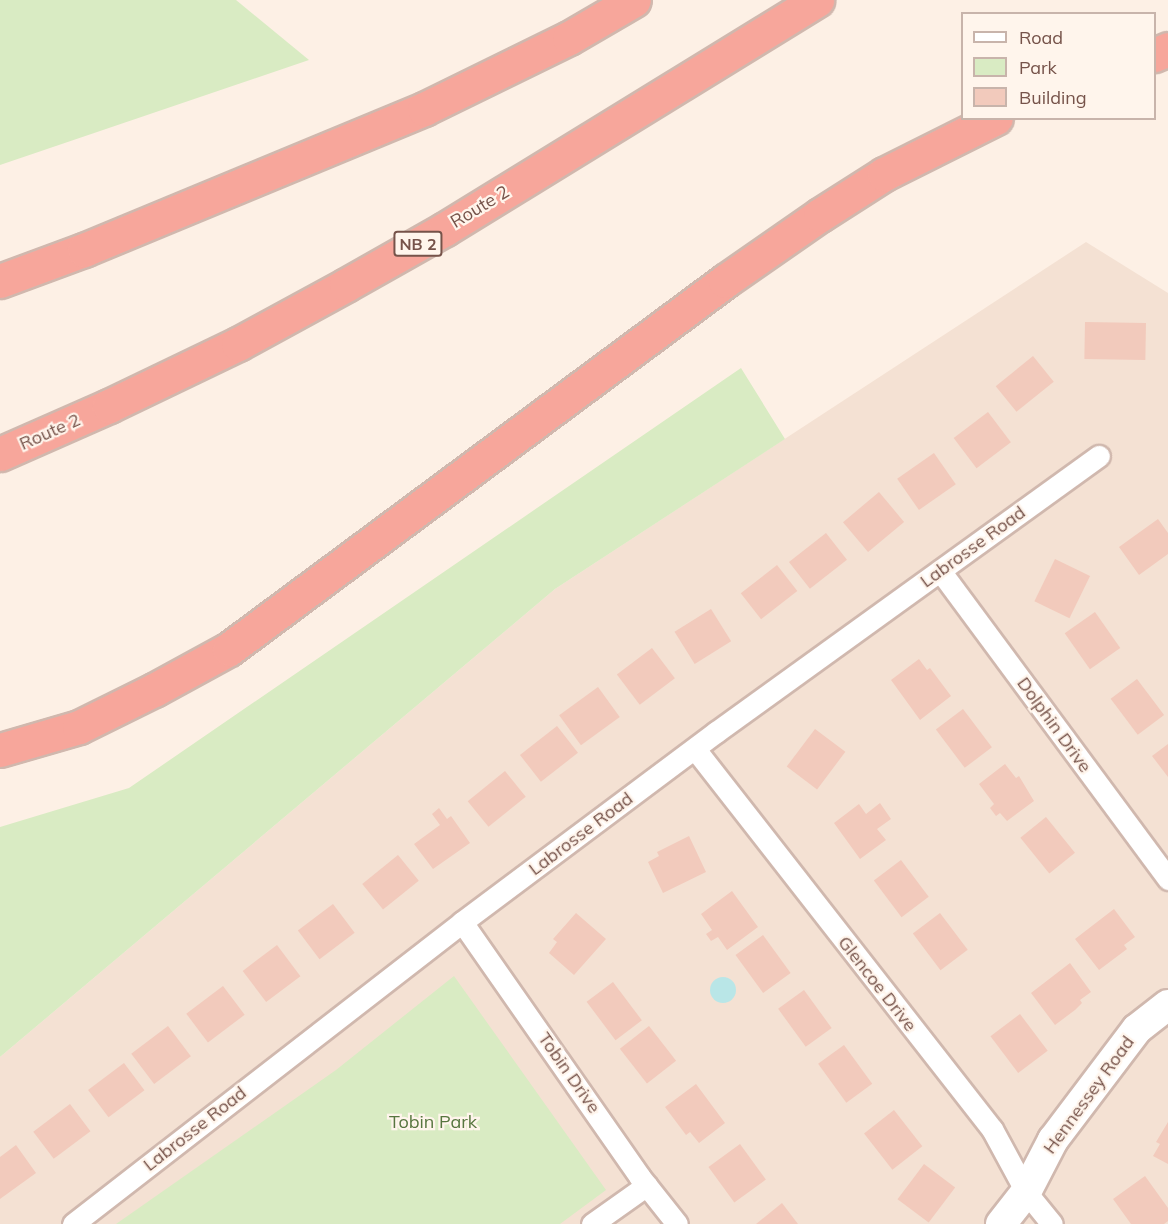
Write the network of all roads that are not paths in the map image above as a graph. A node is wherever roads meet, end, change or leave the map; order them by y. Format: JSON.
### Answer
{"nodes":[{"id":1,"x":634,"y":0,"type":"edge"},
{"id":2,"x":817,"y":0,"type":"edge"},
{"id":3,"x":992,"y":120,"type":"edge"},
{"id":4,"x":0,"y":280,"type":"edge"},
{"id":5,"x":0,"y":454,"type":"edge"},
{"id":6,"x":1099,"y":456,"type":"dead end"},
{"id":7,"x":941,"y":572,"type":"junction"},
{"id":8,"x":0,"y":750,"type":"edge"},
{"id":9,"x":694,"y":750,"type":"junction"},
{"id":10,"x":1168,"y":879,"type":"edge"},
{"id":11,"x":462,"y":922,"type":"junction"},
{"id":12,"x":1168,"y":1005,"type":"edge"},
{"id":13,"x":647,"y":1185,"type":"junction"},
{"id":14,"x":1026,"y":1192,"type":"junction"},
{"id":15,"x":73,"y":1224,"type":"edge"},
{"id":16,"x":592,"y":1224,"type":"edge"},
{"id":17,"x":676,"y":1224,"type":"edge"},
{"id":18,"x":1001,"y":1224,"type":"edge"},
{"id":19,"x":1052,"y":1224,"type":"edge"}],
"edges":[{"from":1,"to":4,"type":"highway"},
{"from":2,"to":5,"type":"highway","name":"Route 2","number":"NB 2"},
{"from":3,"to":8,"type":"highway"},
{"from":6,"to":7,"type":"street","name":"Labrosse Road"},
{"from":7,"to":9,"type":"street","name":"Labrosse Road"},
{"from":7,"to":10,"type":"street","name":"Dolphin Drive"},
{"from":9,"to":11,"type":"street","name":"Labrosse Road"},
{"from":9,"to":14,"type":"street","name":"Glencoe Drive"},
{"from":11,"to":13,"type":"street","name":"Tobin Drive"},
{"from":11,"to":15,"type":"street","name":"Labrosse Road"},
{"from":12,"to":14,"type":"street","name":"Hennessey Road"},
{"from":13,"to":16,"type":"street"},
{"from":13,"to":17,"type":"street","name":"Tobin Drive"},
{"from":14,"to":18,"type":"street","name":"Hennessey Road"},
{"from":14,"to":19,"type":"street","name":"Glencoe Drive"}]}
